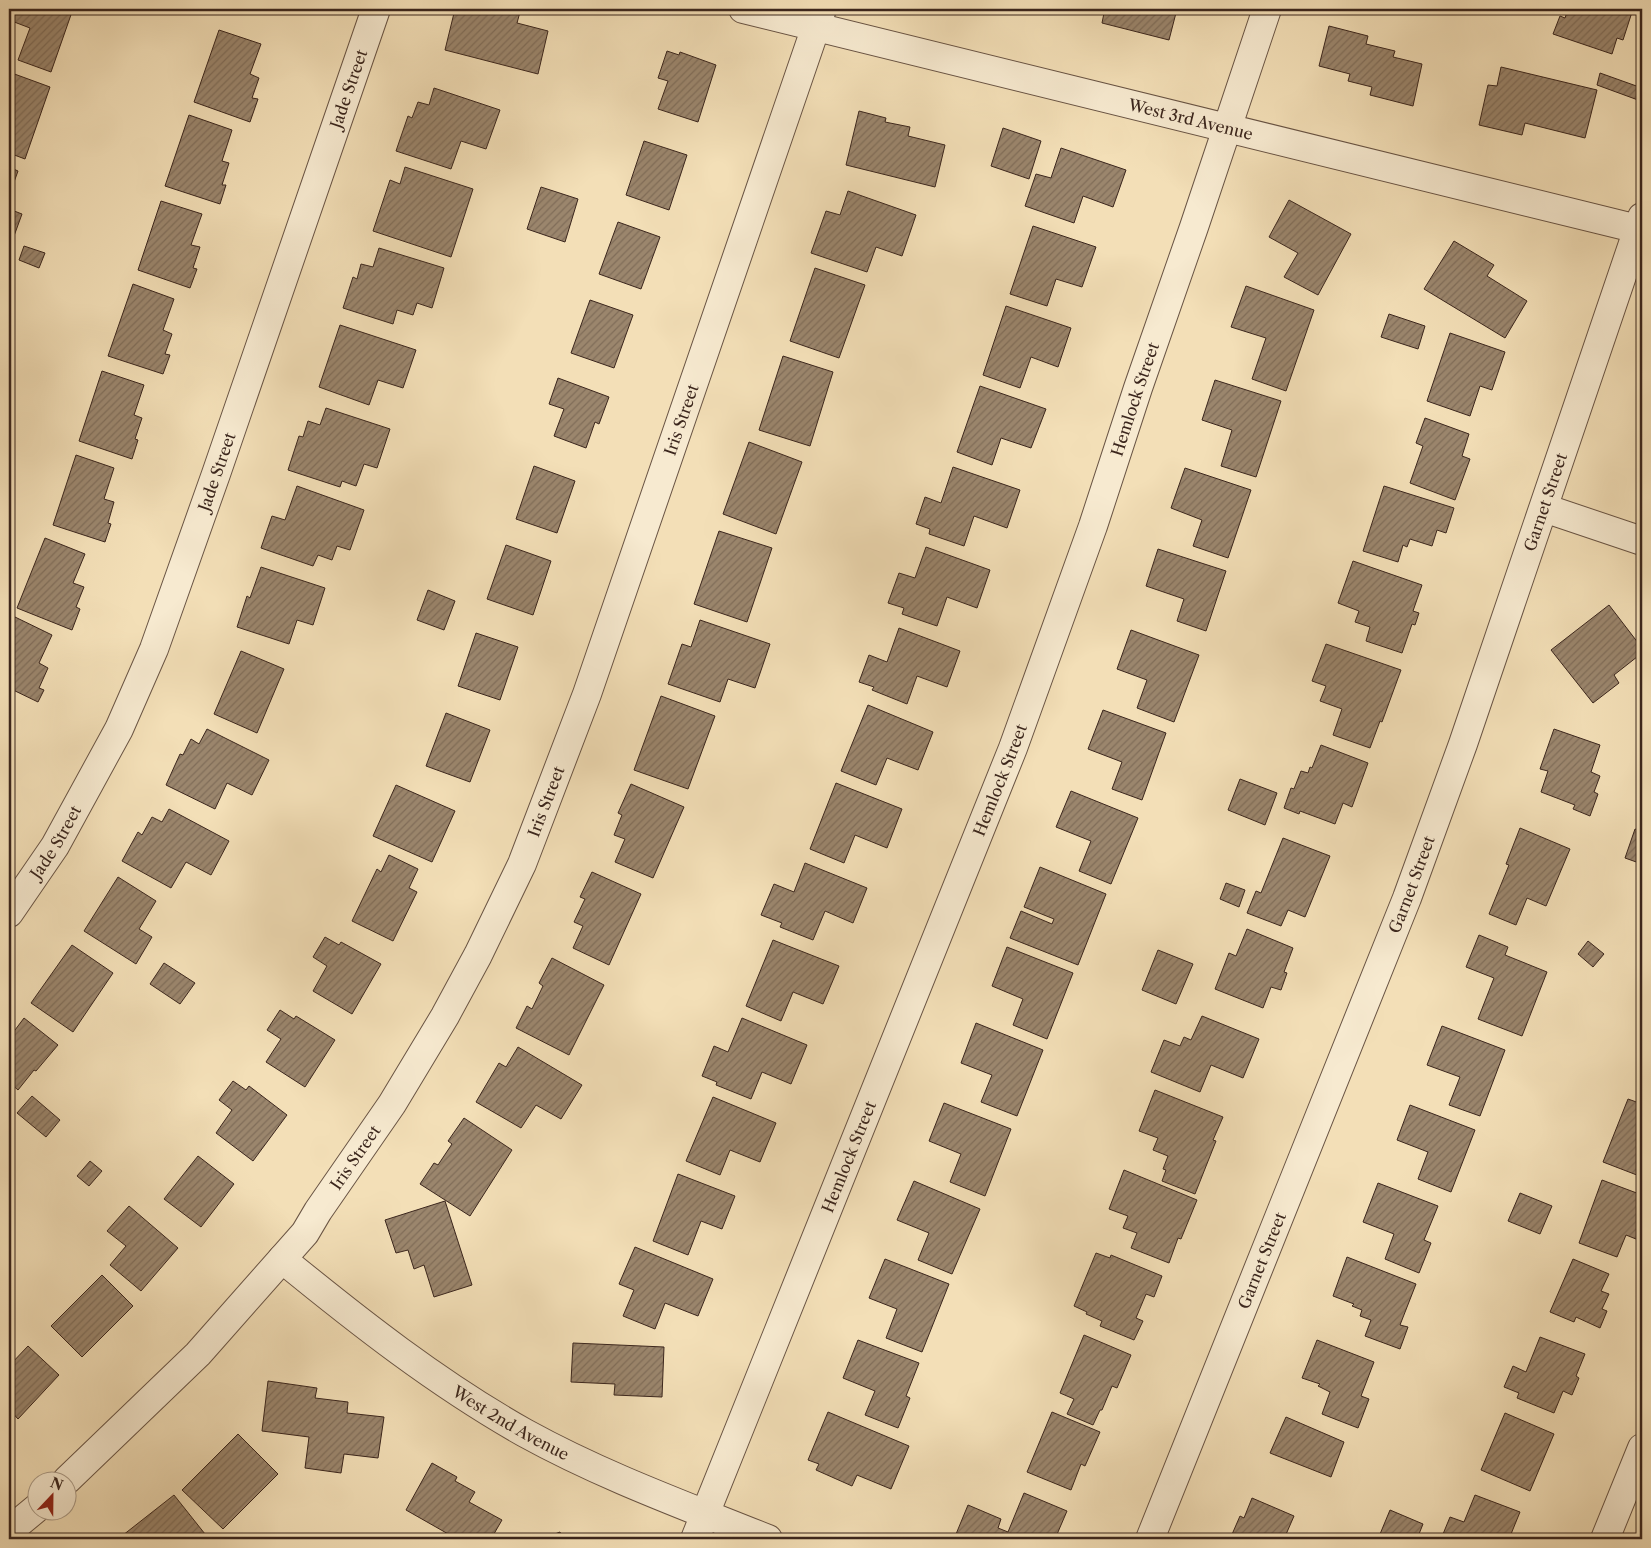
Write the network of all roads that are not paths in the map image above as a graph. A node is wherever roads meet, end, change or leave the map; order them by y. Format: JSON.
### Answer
{"nodes":[{"id":1,"x":376,"y":9,"type":"edge"},
{"id":2,"x":743,"y":9,"type":"edge"},
{"id":3,"x":1267,"y":9,"type":"edge"},
{"id":4,"x":819,"y":18,"type":"edge"},
{"id":5,"x":1227,"y":128,"type":"junction"},
{"id":6,"x":1641,"y":226,"type":"edge"},
{"id":7,"x":1544,"y":508,"type":"junction"},
{"id":8,"x":1642,"y":541,"type":"edge"},
{"id":9,"x":9,"y":913,"type":"edge"},
{"id":10,"x":282,"y":1259,"type":"junction"},
{"id":11,"x":1642,"y":1448,"type":"edge"},
{"id":12,"x":77,"y":1470,"type":"edge"},
{"id":13,"x":706,"y":1514,"type":"junction"},
{"id":14,"x":28,"y":1515,"type":"edge"},
{"id":15,"x":9,"y":1531,"type":"edge"},
{"id":16,"x":695,"y":1539,"type":"edge"},
{"id":17,"x":768,"y":1539,"type":"edge"},
{"id":18,"x":1150,"y":1539,"type":"edge"},
{"id":19,"x":1605,"y":1539,"type":"edge"}],
"edges":[{"from":1,"to":9,"type":"street","name":"Jade Street"},
{"from":2,"to":4,"type":"street","name":"West 3rd Avenue"},
{"from":3,"to":5,"type":"street","name":"Hemlock Street"},
{"from":4,"to":5,"type":"street","name":"West 3rd Avenue"},
{"from":4,"to":10,"type":"street","name":"Iris Street"},
{"from":5,"to":6,"type":"street","name":"West 3rd Avenue"},
{"from":5,"to":13,"type":"street","name":"Hemlock Street"},
{"from":6,"to":7,"type":"street","name":"Garnet Street"},
{"from":7,"to":8,"type":"street"},
{"from":7,"to":18,"type":"street","name":"Garnet Street"},
{"from":10,"to":12,"type":"street","name":"Iris Street"},
{"from":10,"to":13,"type":"street","name":"West 2nd Avenue"},
{"from":11,"to":19,"type":"street"},
{"from":13,"to":16,"type":"street","name":"Hemlock Street"},
{"from":13,"to":17,"type":"street","name":"West 2nd Avenue"},
{"from":14,"to":15,"type":"street"}]}
